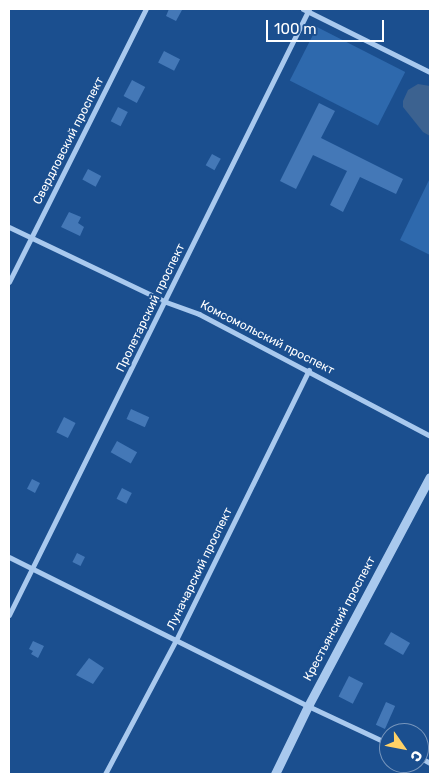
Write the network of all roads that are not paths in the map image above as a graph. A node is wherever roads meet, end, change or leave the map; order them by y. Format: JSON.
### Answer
{"nodes":[{"id":1,"x":146,"y":9,"type":"edge"},
{"id":2,"x":307,"y":10,"type":"edge"},
{"id":3,"x":430,"y":72,"type":"edge"},
{"id":4,"x":9,"y":227,"type":"edge"},
{"id":5,"x":31,"y":238,"type":"junction"},
{"id":6,"x":9,"y":282,"type":"edge"},
{"id":7,"x":166,"y":302,"type":"junction"},
{"id":8,"x":309,"y":370,"type":"junction"},
{"id":9,"x":430,"y":436,"type":"edge"},
{"id":10,"x":430,"y":476,"type":"edge"},
{"id":11,"x":9,"y":557,"type":"edge"},
{"id":12,"x":31,"y":569,"type":"junction"},
{"id":13,"x":9,"y":615,"type":"edge"},
{"id":14,"x":176,"y":640,"type":"junction"},
{"id":15,"x":308,"y":706,"type":"junction"},
{"id":16,"x":379,"y":739,"type":"edge"},
{"id":17,"x":105,"y":774,"type":"edge"},
{"id":18,"x":275,"y":774,"type":"edge"}],
"edges":[{"from":1,"to":5,"type":"street","name":"Свердловский проспект"},
{"from":2,"to":3,"type":"street"},
{"from":2,"to":7,"type":"street","name":"Пролетарский проспект"},
{"from":4,"to":5,"type":"street","name":"Комсомольский проспект"},
{"from":5,"to":6,"type":"street","name":"Свердловский проспект"},
{"from":5,"to":7,"type":"street","name":"Комсомольский проспект"},
{"from":7,"to":8,"type":"street","name":"Комсомольский проспект"},
{"from":7,"to":12,"type":"street","name":"Пролетарский проспект"},
{"from":8,"to":9,"type":"street","name":"Комсомольский проспект"},
{"from":8,"to":14,"type":"street","name":"Луначарский проспект"},
{"from":10,"to":15,"type":"street","name":"Крестьянский проспект"},
{"from":11,"to":12,"type":"street"},
{"from":12,"to":13,"type":"street","name":"Пролетарский проспект"},
{"from":12,"to":14,"type":"street"},
{"from":14,"to":15,"type":"street"},
{"from":14,"to":17,"type":"street","name":"Луначарский проспект"},
{"from":15,"to":16,"type":"street"},
{"from":15,"to":18,"type":"street","name":"Крестьянский проспект"}]}
